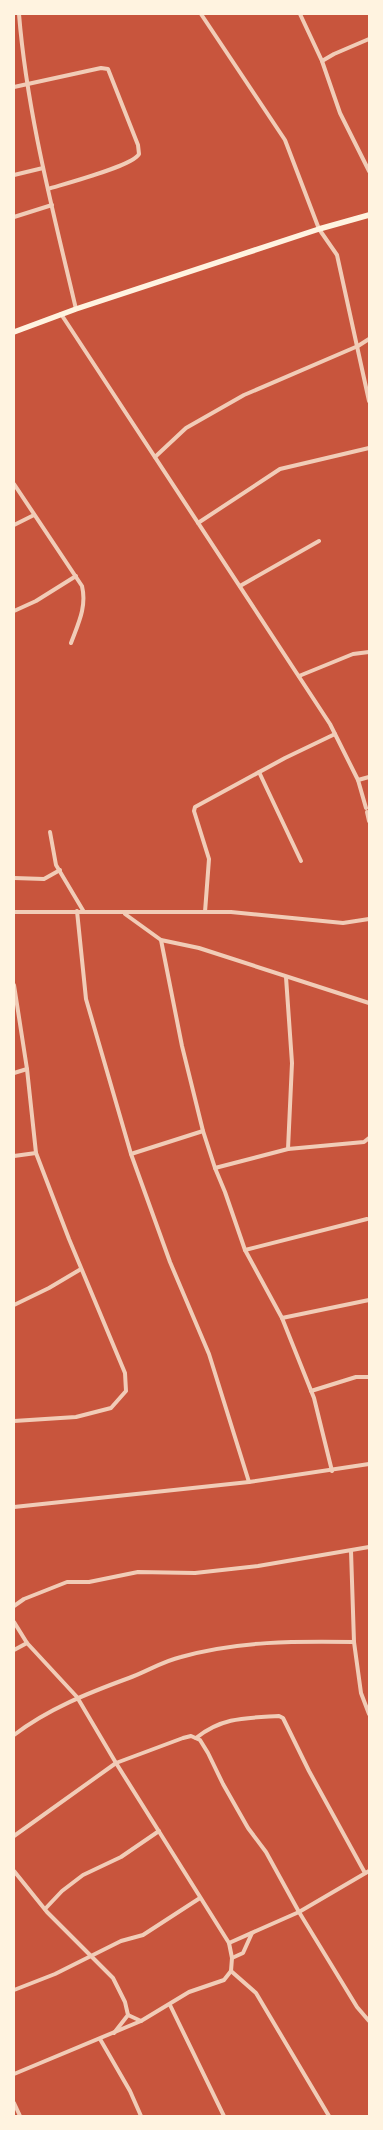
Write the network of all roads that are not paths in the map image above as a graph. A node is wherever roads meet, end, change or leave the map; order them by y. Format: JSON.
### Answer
{"nodes":[{"id":1,"x":19,"y":14,"type":"edge"},
{"id":2,"x":201,"y":14,"type":"edge"},
{"id":3,"x":300,"y":14,"type":"edge"},
{"id":4,"x":369,"y":39,"type":"edge"},
{"id":5,"x":322,"y":61,"type":"junction"},
{"id":6,"x":29,"y":85,"type":"junction"},
{"id":7,"x":14,"y":87,"type":"edge"},
{"id":8,"x":43,"y":168,"type":"junction"},
{"id":9,"x":369,"y":171,"type":"edge"},
{"id":10,"x":14,"y":175,"type":"edge"},
{"id":11,"x":48,"y":189,"type":"junction"},
{"id":12,"x":52,"y":204,"type":"junction"},
{"id":13,"x":369,"y":215,"type":"edge"},
{"id":14,"x":14,"y":217,"type":"edge"},
{"id":15,"x":319,"y":229,"type":"junction"},
{"id":16,"x":76,"y":309,"type":"junction"},
{"id":17,"x":61,"y":314,"type":"junction"},
{"id":18,"x":14,"y":332,"type":"edge"},
{"id":19,"x":369,"y":339,"type":"edge"},
{"id":20,"x":358,"y":346,"type":"junction"},
{"id":21,"x":369,"y":401,"type":"edge"},
{"id":22,"x":369,"y":448,"type":"edge"},
{"id":23,"x":155,"y":457,"type":"junction"},
{"id":24,"x":14,"y":484,"type":"edge"},
{"id":25,"x":34,"y":515,"type":"junction"},
{"id":26,"x":198,"y":523,"type":"junction"},
{"id":27,"x":14,"y":525,"type":"edge"},
{"id":28,"x":319,"y":541,"type":"dead end"},
{"id":29,"x":76,"y":576,"type":"junction"},
{"id":30,"x":240,"y":586,"type":"junction"},
{"id":31,"x":14,"y":611,"type":"edge"},
{"id":32,"x":71,"y":643,"type":"dead end"},
{"id":33,"x":369,"y":652,"type":"edge"},
{"id":34,"x":299,"y":676,"type":"junction"},
{"id":35,"x":334,"y":734,"type":"junction"},
{"id":36,"x":258,"y":772,"type":"junction"},
{"id":37,"x":369,"y":777,"type":"edge"},
{"id":38,"x":358,"y":780,"type":"junction"},
{"id":39,"x":369,"y":821,"type":"edge"},
{"id":40,"x":50,"y":832,"type":"dead end"},
{"id":41,"x":301,"y":861,"type":"dead end"},
{"id":42,"x":60,"y":870,"type":"junction"},
{"id":43,"x":14,"y":878,"type":"edge"},
{"id":44,"x":77,"y":911,"type":"junction"},
{"id":45,"x":14,"y":912,"type":"edge"},
{"id":46,"x":84,"y":912,"type":"junction"},
{"id":47,"x":205,"y":912,"type":"junction"},
{"id":48,"x":125,"y":914,"type":"junction"},
{"id":49,"x":369,"y":919,"type":"edge"},
{"id":50,"x":161,"y":940,"type":"junction"},
{"id":51,"x":286,"y":977,"type":"junction"},
{"id":52,"x":14,"y":985,"type":"edge"},
{"id":53,"x":369,"y":1003,"type":"edge"},
{"id":54,"x":27,"y":1070,"type":"junction"},
{"id":55,"x":14,"y":1073,"type":"edge"},
{"id":56,"x":202,"y":1130,"type":"junction"},
{"id":57,"x":369,"y":1138,"type":"edge"},
{"id":58,"x":288,"y":1149,"type":"junction"},
{"id":59,"x":36,"y":1153,"type":"junction"},
{"id":60,"x":131,"y":1154,"type":"junction"},
{"id":61,"x":14,"y":1156,"type":"edge"},
{"id":62,"x":214,"y":1168,"type":"junction"},
{"id":63,"x":367,"y":1218,"type":"dead end"},
{"id":64,"x":245,"y":1250,"type":"junction"},
{"id":65,"x":81,"y":1269,"type":"junction"},
{"id":66,"x":369,"y":1300,"type":"edge"},
{"id":67,"x":14,"y":1304,"type":"edge"},
{"id":68,"x":282,"y":1318,"type":"junction"},
{"id":69,"x":369,"y":1377,"type":"edge"},
{"id":70,"x":311,"y":1391,"type":"junction"},
{"id":71,"x":14,"y":1421,"type":"edge"},
{"id":72,"x":369,"y":1464,"type":"edge"},
{"id":73,"x":332,"y":1471,"type":"junction"},
{"id":74,"x":249,"y":1482,"type":"junction"},
{"id":75,"x":14,"y":1507,"type":"edge"},
{"id":76,"x":369,"y":1547,"type":"edge"},
{"id":77,"x":351,"y":1551,"type":"junction"},
{"id":78,"x":14,"y":1606,"type":"edge"},
{"id":79,"x":14,"y":1622,"type":"edge"},
{"id":80,"x":354,"y":1642,"type":"junction"},
{"id":81,"x":27,"y":1643,"type":"junction"},
{"id":82,"x":14,"y":1650,"type":"edge"},
{"id":83,"x":77,"y":1698,"type":"junction"},
{"id":84,"x":369,"y":1714,"type":"edge"},
{"id":85,"x":14,"y":1735,"type":"edge"},
{"id":86,"x":196,"y":1738,"type":"junction"},
{"id":87,"x":116,"y":1763,"type":"junction"},
{"id":88,"x":158,"y":1831,"type":"junction"},
{"id":89,"x":14,"y":1836,"type":"edge"},
{"id":90,"x":14,"y":1871,"type":"edge"},
{"id":91,"x":367,"y":1872,"type":"edge"},
{"id":92,"x":200,"y":1898,"type":"junction"},
{"id":93,"x":45,"y":1909,"type":"junction"},
{"id":94,"x":299,"y":1912,"type":"junction"},
{"id":95,"x":252,"y":1932,"type":"junction"},
{"id":96,"x":229,"y":1943,"type":"junction"},
{"id":97,"x":90,"y":1956,"type":"junction"},
{"id":98,"x":232,"y":1958,"type":"junction"},
{"id":99,"x":231,"y":1971,"type":"junction"},
{"id":100,"x":14,"y":1990,"type":"edge"},
{"id":101,"x":170,"y":2005,"type":"junction"},
{"id":102,"x":128,"y":2016,"type":"junction"},
{"id":103,"x":141,"y":2021,"type":"junction"},
{"id":104,"x":369,"y":2022,"type":"edge"},
{"id":105,"x":113,"y":2034,"type":"junction"},
{"id":106,"x":100,"y":2039,"type":"junction"},
{"id":107,"x":14,"y":2074,"type":"edge"},
{"id":108,"x":14,"y":2103,"type":"edge"},
{"id":109,"x":20,"y":2116,"type":"edge"},
{"id":110,"x":141,"y":2116,"type":"edge"},
{"id":111,"x":224,"y":2116,"type":"edge"},
{"id":112,"x":329,"y":2116,"type":"edge"}],
"edges":[{"from":1,"to":6,"type":"street"},
{"from":2,"to":15,"type":"street"},
{"from":3,"to":5,"type":"street"},
{"from":4,"to":5,"type":"street"},
{"from":5,"to":9,"type":"street"},
{"from":6,"to":7,"type":"street"},
{"from":6,"to":8,"type":"street"},
{"from":6,"to":11,"type":"street"},
{"from":8,"to":10,"type":"street"},
{"from":8,"to":11,"type":"street"},
{"from":11,"to":12,"type":"street"},
{"from":12,"to":14,"type":"street"},
{"from":12,"to":16,"type":"street"},
{"from":13,"to":15,"type":"main road"},
{"from":15,"to":16,"type":"main road"},
{"from":15,"to":20,"type":"street"},
{"from":16,"to":17,"type":"main road"},
{"from":17,"to":18,"type":"main road"},
{"from":17,"to":23,"type":"street"},
{"from":19,"to":20,"type":"street"},
{"from":20,"to":21,"type":"street"},
{"from":20,"to":23,"type":"street"},
{"from":22,"to":26,"type":"street"},
{"from":23,"to":26,"type":"street"},
{"from":24,"to":25,"type":"street"},
{"from":25,"to":27,"type":"street"},
{"from":25,"to":29,"type":"street"},
{"from":26,"to":30,"type":"street"},
{"from":28,"to":30,"type":"street"},
{"from":29,"to":31,"type":"street"},
{"from":29,"to":32,"type":"street"},
{"from":30,"to":34,"type":"street"},
{"from":33,"to":34,"type":"street"},
{"from":34,"to":35,"type":"street"},
{"from":35,"to":36,"type":"street"},
{"from":35,"to":38,"type":"street"},
{"from":36,"to":41,"type":"street"},
{"from":36,"to":47,"type":"street"},
{"from":37,"to":38,"type":"street"},
{"from":38,"to":39,"type":"street"},
{"from":40,"to":42,"type":"street"},
{"from":42,"to":43,"type":"street"},
{"from":42,"to":46,"type":"street"},
{"from":44,"to":45,"type":"street"},
{"from":44,"to":46,"type":"street"},
{"from":44,"to":60,"type":"street"},
{"from":46,"to":48,"type":"street"},
{"from":47,"to":48,"type":"street"},
{"from":47,"to":49,"type":"street"},
{"from":48,"to":50,"type":"street"},
{"from":50,"to":51,"type":"street"},
{"from":50,"to":56,"type":"street"},
{"from":51,"to":53,"type":"street"},
{"from":51,"to":58,"type":"street"},
{"from":52,"to":54,"type":"street"},
{"from":54,"to":55,"type":"street"},
{"from":54,"to":59,"type":"street"},
{"from":56,"to":60,"type":"street"},
{"from":56,"to":62,"type":"street"},
{"from":57,"to":58,"type":"street"},
{"from":58,"to":62,"type":"street"},
{"from":59,"to":61,"type":"street"},
{"from":59,"to":65,"type":"street"},
{"from":60,"to":74,"type":"street"},
{"from":62,"to":64,"type":"street"},
{"from":63,"to":64,"type":"street"},
{"from":64,"to":68,"type":"street"},
{"from":65,"to":67,"type":"street"},
{"from":65,"to":71,"type":"street"},
{"from":66,"to":68,"type":"street"},
{"from":68,"to":70,"type":"street"},
{"from":69,"to":70,"type":"street"},
{"from":70,"to":73,"type":"street"},
{"from":72,"to":73,"type":"street"},
{"from":73,"to":74,"type":"street"},
{"from":74,"to":75,"type":"street"},
{"from":76,"to":77,"type":"street"},
{"from":77,"to":78,"type":"street"},
{"from":77,"to":80,"type":"street"},
{"from":79,"to":81,"type":"street"},
{"from":80,"to":83,"type":"street"},
{"from":80,"to":84,"type":"street"},
{"from":81,"to":82,"type":"street"},
{"from":81,"to":83,"type":"street"},
{"from":83,"to":85,"type":"street"},
{"from":83,"to":87,"type":"street"},
{"from":86,"to":87,"type":"street"},
{"from":86,"to":91,"type":"street"},
{"from":86,"to":94,"type":"street"},
{"from":87,"to":88,"type":"street"},
{"from":87,"to":89,"type":"street"},
{"from":88,"to":92,"type":"street"},
{"from":88,"to":93,"type":"street"},
{"from":90,"to":93,"type":"street"},
{"from":91,"to":94,"type":"street"},
{"from":92,"to":96,"type":"street"},
{"from":92,"to":97,"type":"street"},
{"from":93,"to":97,"type":"street"},
{"from":94,"to":95,"type":"street"},
{"from":94,"to":104,"type":"street"},
{"from":95,"to":96,"type":"street"},
{"from":95,"to":98,"type":"street"},
{"from":96,"to":98,"type":"street"},
{"from":97,"to":100,"type":"street"},
{"from":97,"to":102,"type":"street"},
{"from":98,"to":99,"type":"street"},
{"from":99,"to":101,"type":"street"},
{"from":99,"to":112,"type":"street"},
{"from":101,"to":103,"type":"street"},
{"from":101,"to":111,"type":"street"},
{"from":102,"to":103,"type":"street"},
{"from":102,"to":105,"type":"street"},
{"from":103,"to":105,"type":"street"},
{"from":105,"to":106,"type":"street"},
{"from":106,"to":107,"type":"street"},
{"from":106,"to":110,"type":"street"},
{"from":108,"to":109,"type":"street"}]}
